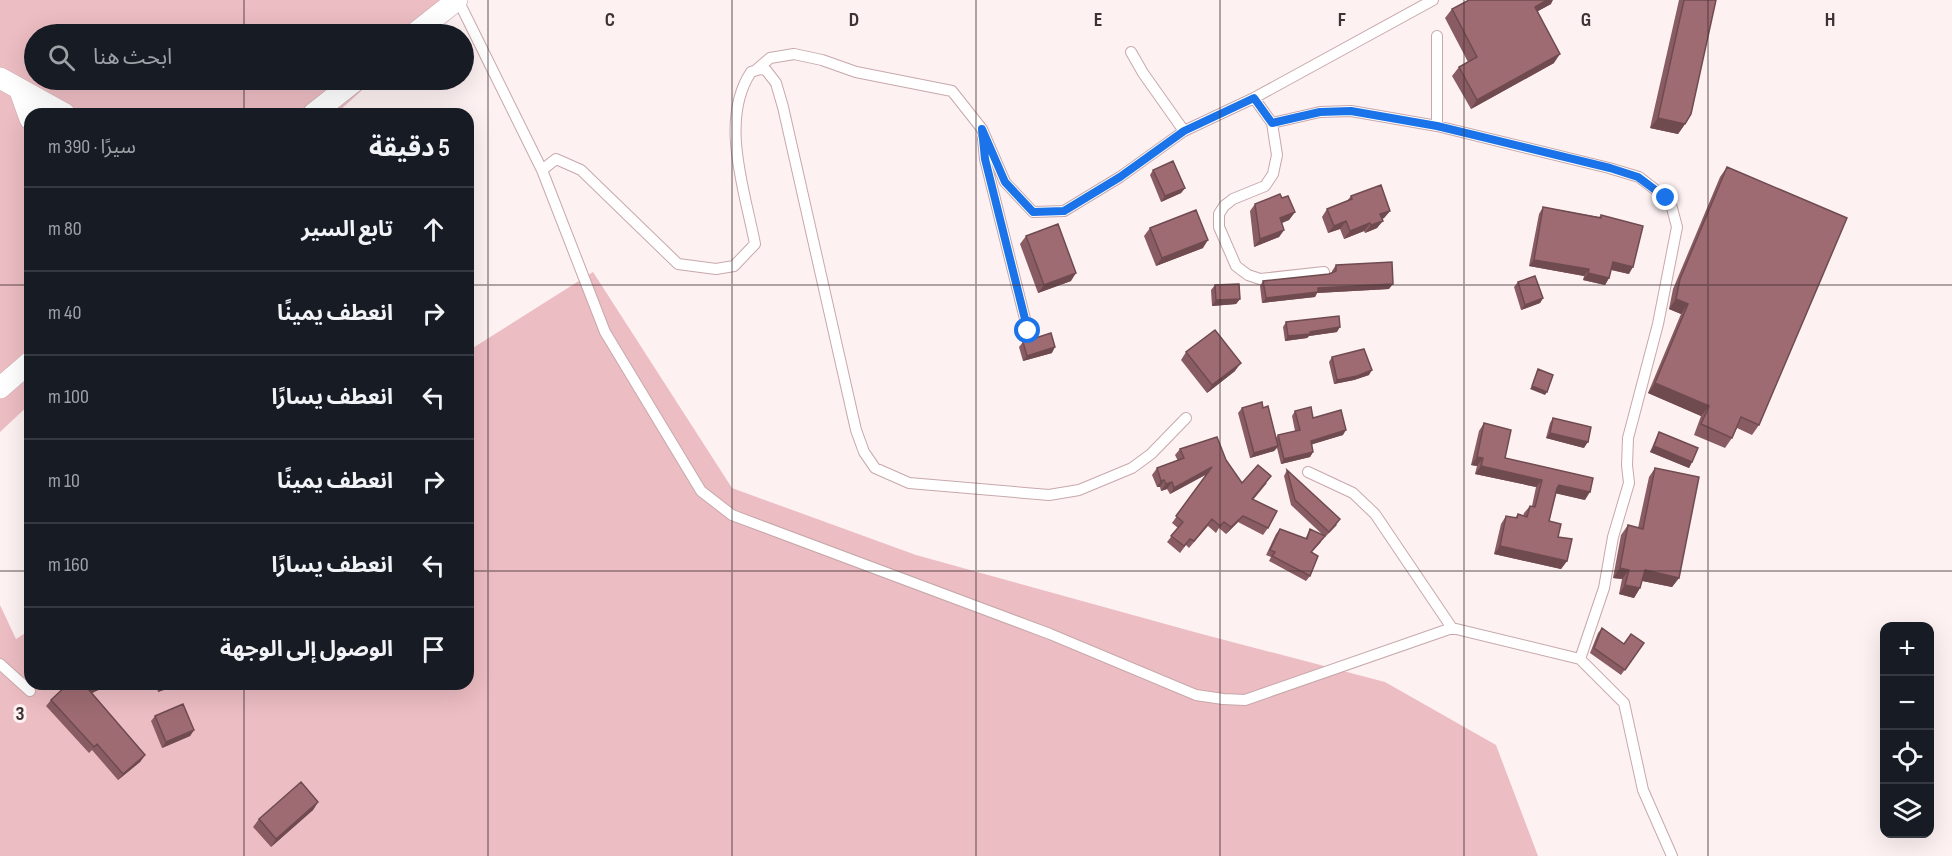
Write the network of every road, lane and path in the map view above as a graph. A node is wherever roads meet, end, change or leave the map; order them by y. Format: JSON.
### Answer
{"nodes":[{"id":1,"x":458,"y":0,"type":"edge"},
{"id":2,"x":1433,"y":0,"type":"edge"},
{"id":3,"x":427,"y":24,"type":"edge"},
{"id":4,"x":470,"y":24,"type":"edge"},
{"id":5,"x":474,"y":32,"type":"edge"},
{"id":6,"x":1437,"y":36,"type":"dead end"},
{"id":7,"x":1131,"y":52,"type":"dead end"},
{"id":8,"x":756,"y":70,"type":"junction"},
{"id":9,"x":0,"y":78,"type":"edge"},
{"id":10,"x":343,"y":90,"type":"edge"},
{"id":11,"x":20,"y":91,"type":"junction"},
{"id":12,"x":1254,"y":98,"type":"junction"},
{"id":13,"x":26,"y":108,"type":"edge"},
{"id":14,"x":53,"y":108,"type":"edge"},
{"id":15,"x":321,"y":108,"type":"edge"},
{"id":16,"x":1272,"y":123,"type":"junction"},
{"id":17,"x":1437,"y":126,"type":"junction"},
{"id":18,"x":982,"y":129,"type":"junction"},
{"id":19,"x":1184,"y":131,"type":"junction"},
{"id":20,"x":542,"y":170,"type":"junction"},
{"id":21,"x":1324,"y":272,"type":"edge"},
{"id":22,"x":1028,"y":331,"type":"dead end"},
{"id":23,"x":24,"y":367,"type":"edge"},
{"id":24,"x":0,"y":388,"type":"edge"},
{"id":25,"x":1186,"y":418,"type":"dead end"},
{"id":26,"x":1308,"y":472,"type":"dead end"},
{"id":27,"x":1452,"y":628,"type":"junction"},
{"id":28,"x":1580,"y":659,"type":"junction"},
{"id":29,"x":0,"y":664,"type":"edge"},
{"id":30,"x":24,"y":686,"type":"edge"},
{"id":31,"x":1672,"y":856,"type":"edge"}],
"edges":[{"from":1,"to":3,"type":"street"},
{"from":1,"to":4,"type":"lane"},
{"from":2,"to":12,"type":"lane"},
{"from":5,"to":20,"type":"lane"},
{"from":6,"to":17,"type":"lane"},
{"from":7,"to":19,"type":"lane"},
{"from":8,"to":18,"type":"lane"},
{"from":8,"to":20,"type":"lane"},
{"from":8,"to":25,"type":"lane"},
{"from":9,"to":11,"type":"street"},
{"from":10,"to":15,"type":"street"},
{"from":11,"to":13,"type":"street"},
{"from":11,"to":14,"type":"street"},
{"from":12,"to":16,"type":"lane"},
{"from":12,"to":19,"type":"lane"},
{"from":16,"to":17,"type":"lane"},
{"from":16,"to":21,"type":"lane"},
{"from":17,"to":28,"type":"lane"},
{"from":18,"to":19,"type":"lane"},
{"from":18,"to":22,"type":"lane"},
{"from":20,"to":27,"type":"lane"},
{"from":23,"to":24,"type":"street"},
{"from":26,"to":27,"type":"lane"},
{"from":27,"to":28,"type":"lane"},
{"from":28,"to":31,"type":"lane"},
{"from":29,"to":30,"type":"lane"}]}
